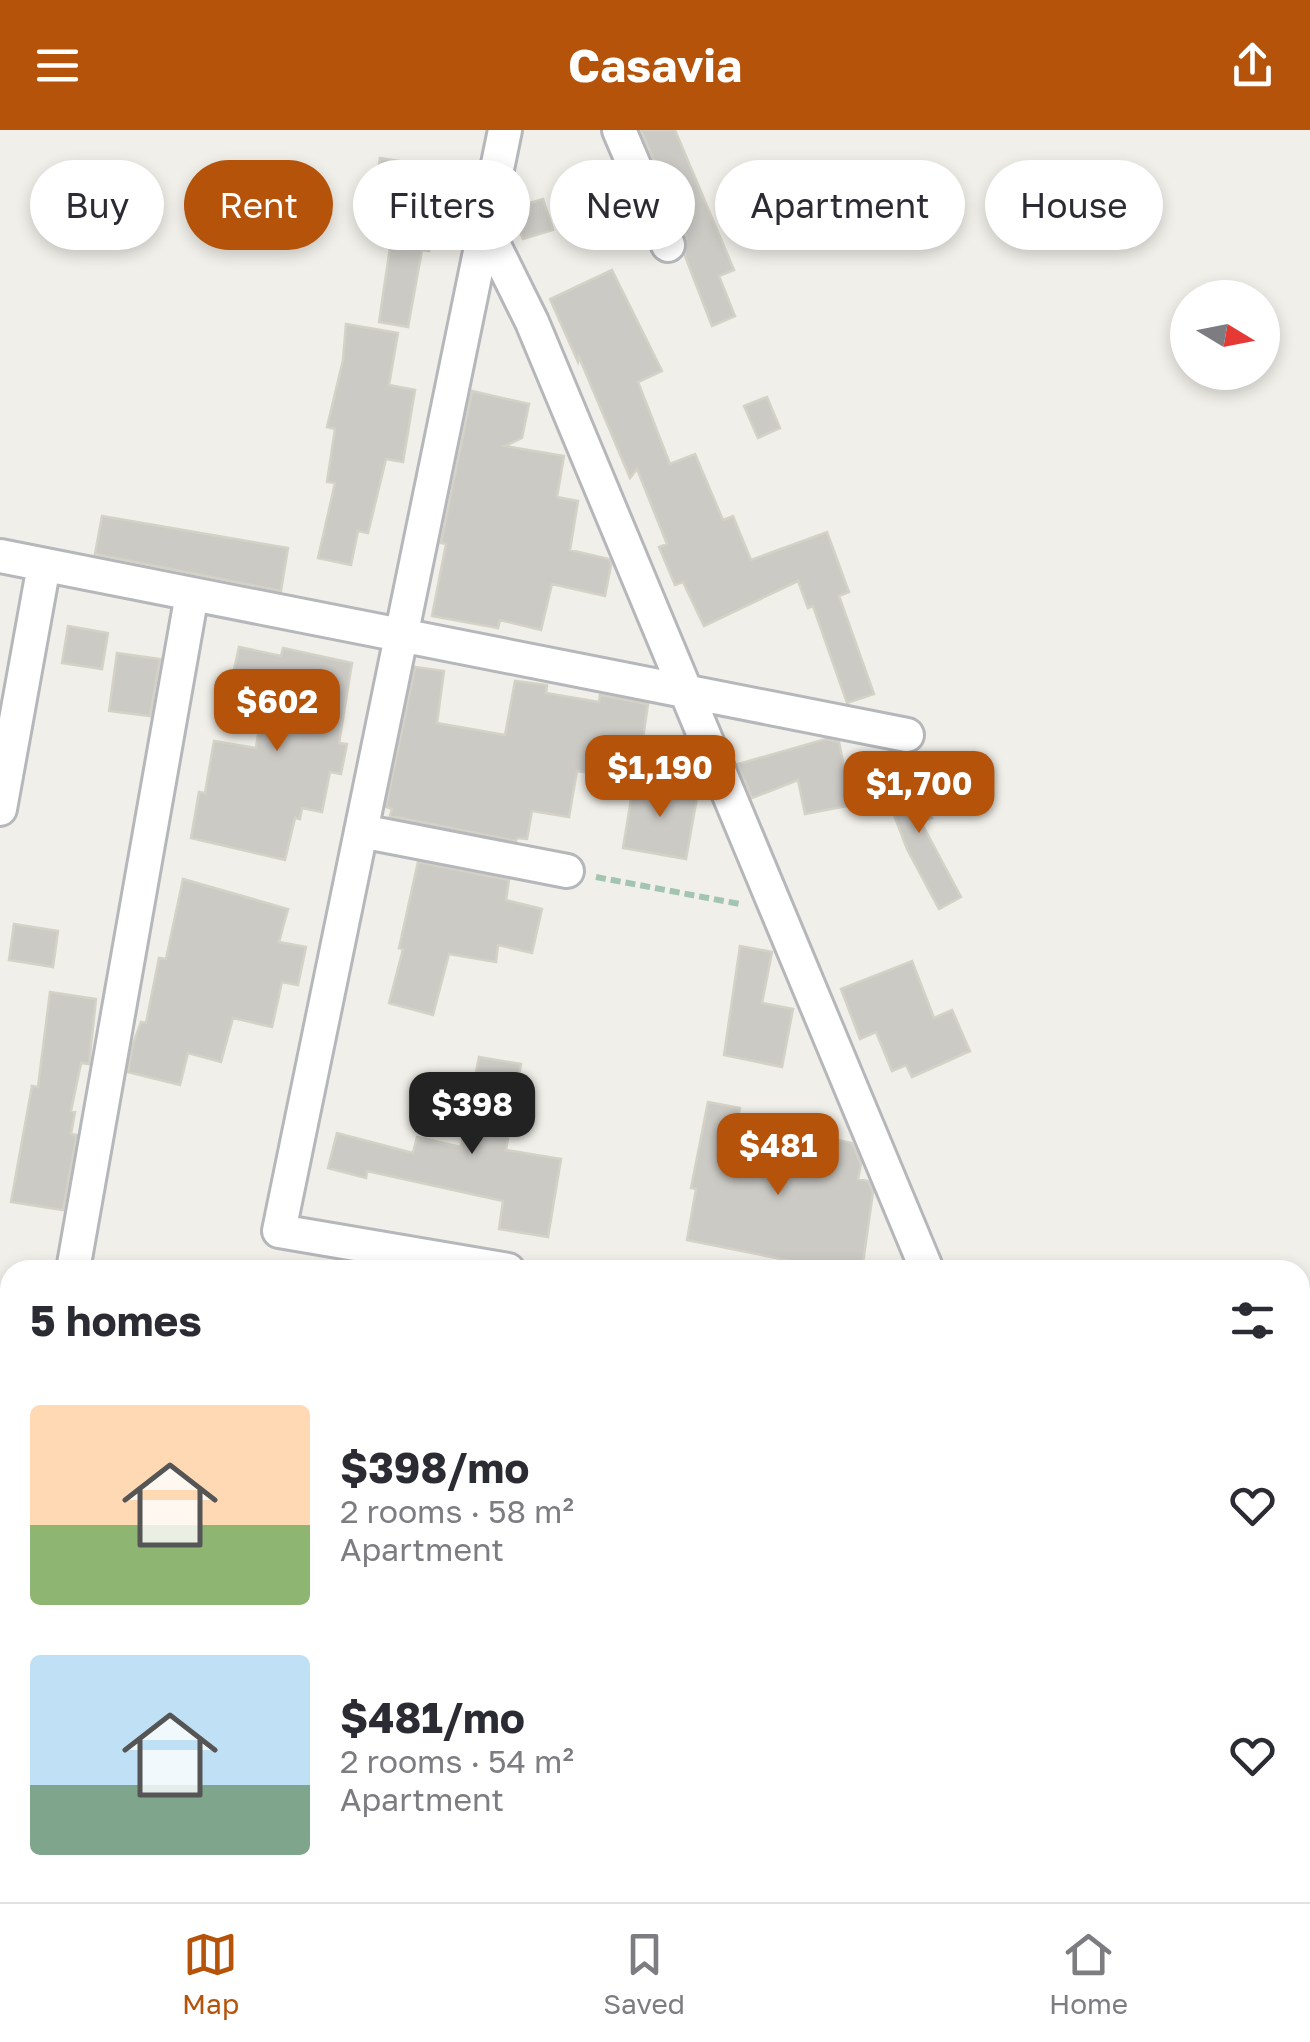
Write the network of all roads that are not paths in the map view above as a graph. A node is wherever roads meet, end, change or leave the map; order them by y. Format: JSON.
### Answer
{"nodes":[{"id":1,"x":505,"y":130,"type":"edge"},
{"id":2,"x":619,"y":130,"type":"edge"},
{"id":3,"x":499,"y":160,"type":"edge"},
{"id":4,"x":632,"y":160,"type":"edge"},
{"id":5,"x":480,"y":250,"type":"edge"},
{"id":6,"x":496,"y":250,"type":"edge"},
{"id":7,"x":0,"y":556,"type":"edge"},
{"id":8,"x":44,"y":565,"type":"junction"},
{"id":9,"x":192,"y":594,"type":"junction"},
{"id":10,"x":401,"y":635,"type":"junction"},
{"id":11,"x":683,"y":691,"type":"junction"},
{"id":12,"x":907,"y":735,"type":"dead end"},
{"id":13,"x":0,"y":810,"type":"edge"},
{"id":14,"x":361,"y":831,"type":"junction"},
{"id":15,"x":566,"y":871,"type":"road end"},
{"id":16,"x":75,"y":1260,"type":"edge"},
{"id":17,"x":451,"y":1260,"type":"edge"},
{"id":18,"x":923,"y":1260,"type":"edge"}],
"edges":[{"from":1,"to":3,"type":"street"},
{"from":2,"to":4,"type":"street"},
{"from":5,"to":10,"type":"street"},
{"from":6,"to":11,"type":"street"},
{"from":7,"to":8,"type":"street"},
{"from":8,"to":9,"type":"street"},
{"from":8,"to":13,"type":"street"},
{"from":9,"to":10,"type":"street"},
{"from":9,"to":16,"type":"street"},
{"from":10,"to":11,"type":"street"},
{"from":10,"to":14,"type":"street"},
{"from":11,"to":12,"type":"street"},
{"from":11,"to":18,"type":"street"},
{"from":14,"to":15,"type":"street"},
{"from":14,"to":17,"type":"street"}]}
